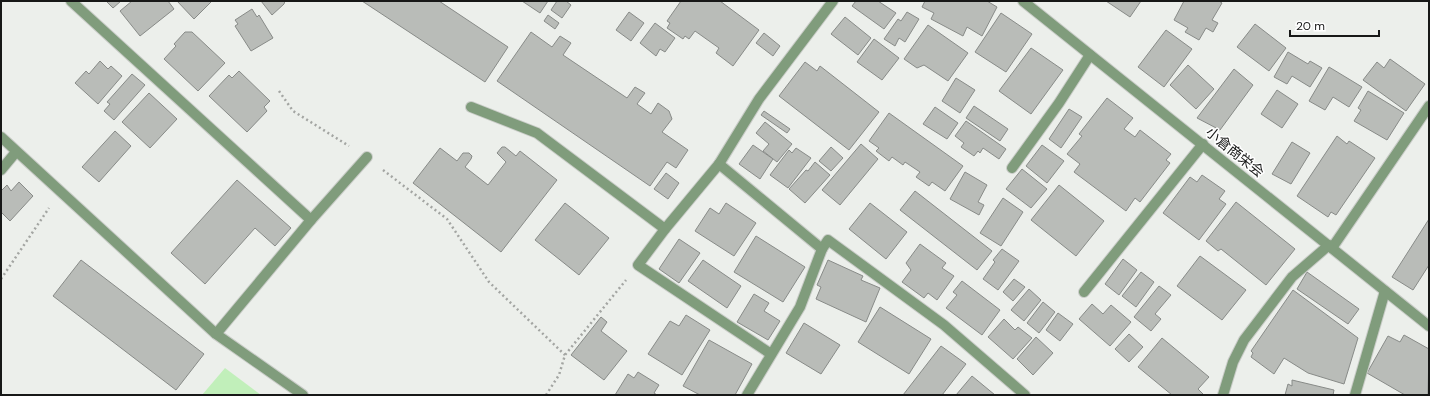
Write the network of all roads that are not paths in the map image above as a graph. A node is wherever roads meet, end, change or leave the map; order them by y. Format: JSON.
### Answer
{"nodes":[{"id":1,"x":72,"y":1,"type":"edge"},
{"id":2,"x":833,"y":1,"type":"edge"},
{"id":3,"x":1023,"y":1,"type":"edge"},
{"id":4,"x":1090,"y":55,"type":"junction"},
{"id":5,"x":1429,"y":106,"type":"edge"},
{"id":6,"x":471,"y":107,"type":"dead end"},
{"id":7,"x":1,"y":137,"type":"edge"},
{"id":8,"x":1203,"y":144,"type":"junction"},
{"id":9,"x":16,"y":152,"type":"junction"},
{"id":10,"x":367,"y":157,"type":"road end"},
{"id":11,"x":719,"y":164,"type":"junction"},
{"id":12,"x":1012,"y":168,"type":"dead end"},
{"id":13,"x":1,"y":170,"type":"edge"},
{"id":14,"x":311,"y":220,"type":"junction"},
{"id":15,"x":666,"y":228,"type":"junction"},
{"id":16,"x":1330,"y":246,"type":"junction"},
{"id":17,"x":822,"y":249,"type":"junction"},
{"id":18,"x":1385,"y":291,"type":"junction"},
{"id":19,"x":1084,"y":292,"type":"dead end"},
{"id":20,"x":1429,"y":326,"type":"edge"},
{"id":21,"x":216,"y":334,"type":"junction"},
{"id":22,"x":771,"y":354,"type":"junction"},
{"id":23,"x":304,"y":395,"type":"edge"},
{"id":24,"x":747,"y":395,"type":"edge"},
{"id":25,"x":1025,"y":395,"type":"edge"},
{"id":26,"x":1223,"y":395,"type":"edge"},
{"id":27,"x":1355,"y":395,"type":"edge"}],
"edges":[{"from":1,"to":14,"type":"street"},
{"from":2,"to":11,"type":"street"},
{"from":3,"to":4,"type":"street","name":"小倉商栄会"},
{"from":4,"to":8,"type":"street","name":"小倉商栄会"},
{"from":4,"to":12,"type":"street"},
{"from":5,"to":16,"type":"street"},
{"from":6,"to":15,"type":"street"},
{"from":7,"to":9,"type":"street"},
{"from":8,"to":16,"type":"street","name":"小倉商栄会"},
{"from":8,"to":19,"type":"street"},
{"from":9,"to":13,"type":"street"},
{"from":9,"to":21,"type":"street"},
{"from":10,"to":14,"type":"street"},
{"from":11,"to":15,"type":"street"},
{"from":11,"to":17,"type":"street"},
{"from":14,"to":21,"type":"street"},
{"from":15,"to":22,"type":"street"},
{"from":16,"to":18,"type":"street","name":"小倉商栄会"},
{"from":16,"to":26,"type":"street"},
{"from":17,"to":22,"type":"street"},
{"from":17,"to":25,"type":"street"},
{"from":18,"to":20,"type":"street","name":"小倉商栄会"},
{"from":18,"to":27,"type":"street"},
{"from":21,"to":23,"type":"street"},
{"from":22,"to":24,"type":"street"}]}
